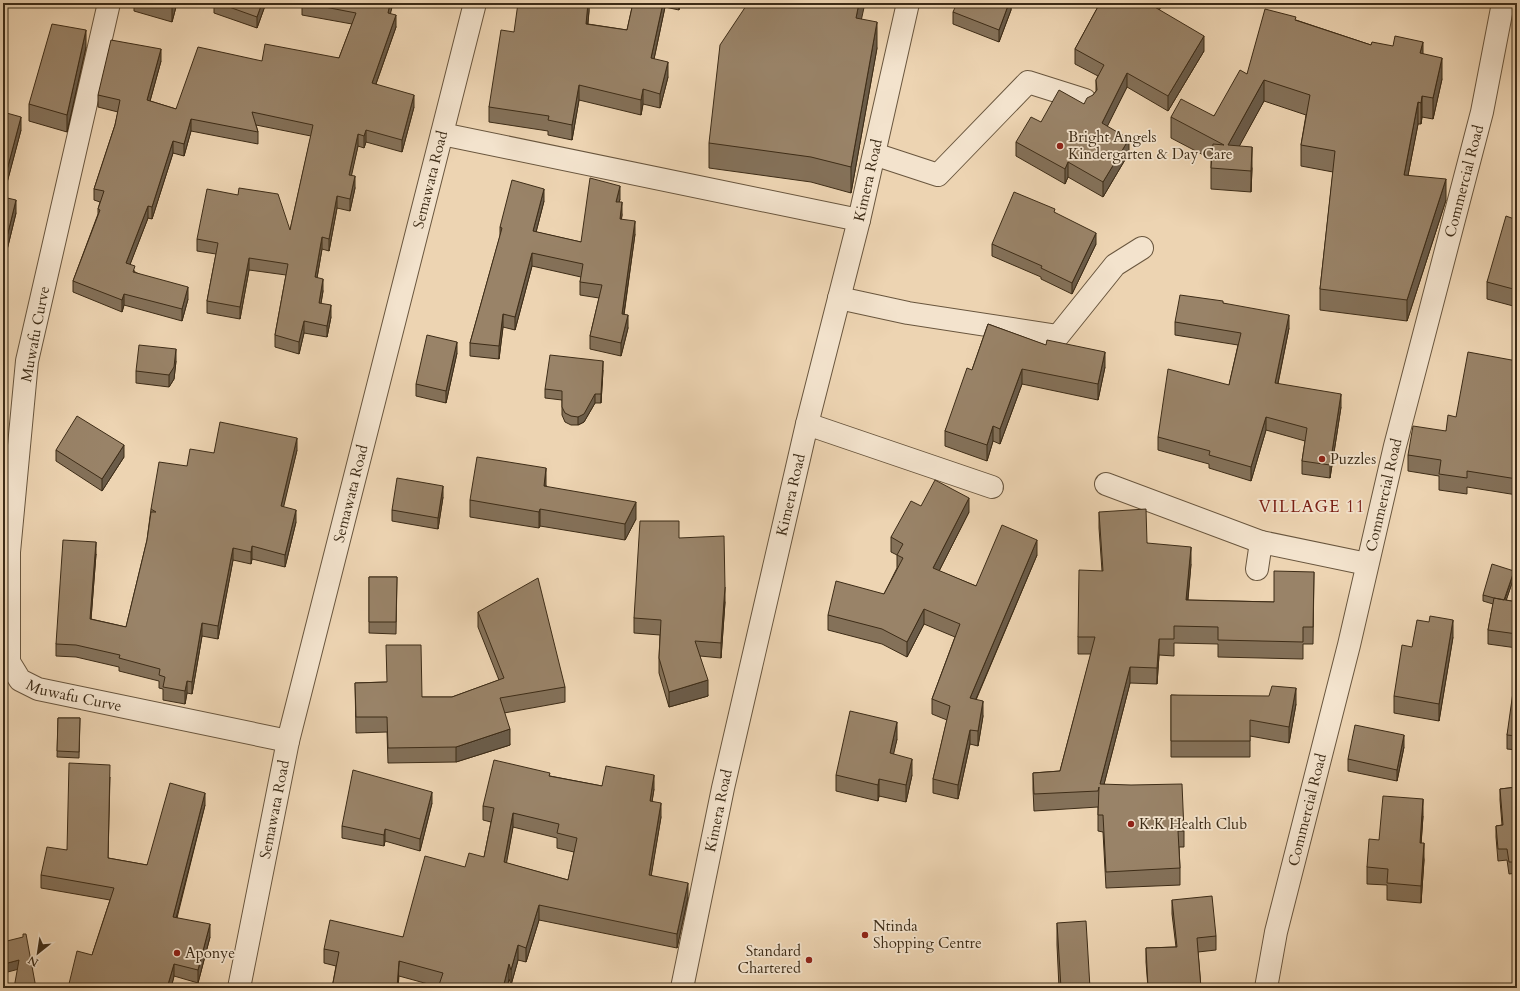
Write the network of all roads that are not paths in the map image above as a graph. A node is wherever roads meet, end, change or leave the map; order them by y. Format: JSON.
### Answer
{"nodes":[{"id":1,"x":109,"y":3,"type":"edge"},
{"id":2,"x":475,"y":3,"type":"edge"},
{"id":3,"x":908,"y":3,"type":"edge"},
{"id":4,"x":1502,"y":3,"type":"edge"},
{"id":5,"x":1085,"y":100,"type":"edge"},
{"id":6,"x":442,"y":134,"type":"junction"},
{"id":7,"x":874,"y":154,"type":"junction"},
{"id":8,"x":859,"y":220,"type":"junction"},
{"id":9,"x":1142,"y":248,"type":"dead end"},
{"id":10,"x":839,"y":298,"type":"junction"},
{"id":11,"x":807,"y":424,"type":"junction"},
{"id":12,"x":1106,"y":484,"type":"dead end"},
{"id":13,"x":992,"y":487,"type":"dead end"},
{"id":14,"x":1262,"y":542,"type":"junction"},
{"id":15,"x":1367,"y":564,"type":"junction"},
{"id":16,"x":1257,"y":569,"type":"dead end"},
{"id":17,"x":288,"y":741,"type":"junction"},
{"id":18,"x":239,"y":988,"type":"edge"},
{"id":19,"x":682,"y":988,"type":"edge"},
{"id":20,"x":1266,"y":988,"type":"edge"}],
"edges":[{"from":1,"to":17,"type":"street","name":"Muwafu Curve"},
{"from":2,"to":6,"type":"street","name":"Semawata Road"},
{"from":3,"to":7,"type":"street","name":"Kimera Road"},
{"from":4,"to":15,"type":"street","name":"Commercial Road"},
{"from":5,"to":7,"type":"street"},
{"from":6,"to":8,"type":"street"},
{"from":6,"to":17,"type":"street","name":"Semawata Road"},
{"from":7,"to":8,"type":"street","name":"Kimera Road"},
{"from":8,"to":10,"type":"street","name":"Kimera Road"},
{"from":9,"to":10,"type":"street"},
{"from":10,"to":11,"type":"street","name":"Kimera Road"},
{"from":11,"to":13,"type":"street"},
{"from":11,"to":19,"type":"street","name":"Kimera Road"},
{"from":12,"to":14,"type":"street"},
{"from":14,"to":15,"type":"street"},
{"from":14,"to":16,"type":"street"},
{"from":15,"to":20,"type":"street","name":"Commercial Road"},
{"from":17,"to":18,"type":"street","name":"Semawata Road"}]}
